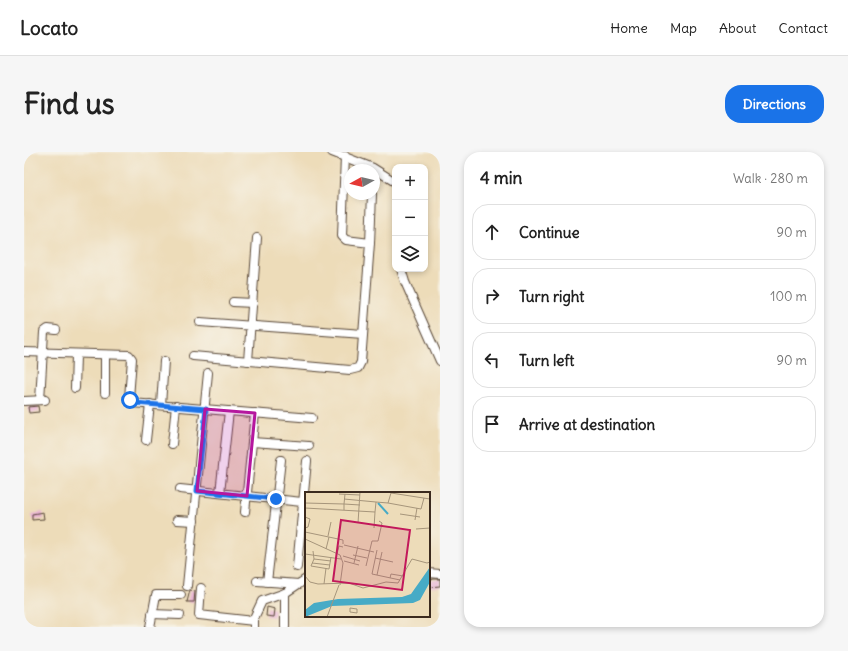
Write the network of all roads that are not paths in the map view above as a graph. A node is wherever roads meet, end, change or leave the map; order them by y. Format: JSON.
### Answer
{"nodes":[{"id":1,"x":332,"y":152,"type":"edge"},
{"id":2,"x":345,"y":156,"type":"junction"},
{"id":3,"x":362,"y":164,"type":"edge"},
{"id":4,"x":380,"y":173,"type":"edge"},
{"id":5,"x":392,"y":180,"type":"edge"},
{"id":6,"x":372,"y":200,"type":"edge"},
{"id":7,"x":257,"y":238,"type":"dead end"},
{"id":8,"x":370,"y":243,"type":"junction"},
{"id":9,"x":402,"y":272,"type":"edge"},
{"id":10,"x":233,"y":302,"type":"dead end"},
{"id":11,"x":252,"y":304,"type":"junction"},
{"id":12,"x":200,"y":322,"type":"dead end"},
{"id":13,"x":251,"y":326,"type":"junction"},
{"id":14,"x":56,"y":330,"type":"dead end"},
{"id":15,"x":363,"y":334,"type":"junction"},
{"id":16,"x":24,"y":352,"type":"edge"},
{"id":17,"x":43,"y":353,"type":"junction"},
{"id":18,"x":76,"y":354,"type":"junction"},
{"id":19,"x":105,"y":355,"type":"junction"},
{"id":20,"x":193,"y":356,"type":"dead end"},
{"id":21,"x":164,"y":361,"type":"dead end"},
{"id":22,"x":248,"y":361,"type":"junction"},
{"id":23,"x":440,"y":361,"type":"edge"},
{"id":24,"x":208,"y":373,"type":"dead end"},
{"id":25,"x":74,"y":388,"type":"dead end"},
{"id":26,"x":105,"y":393,"type":"dead end"},
{"id":27,"x":24,"y":401,"type":"edge"},
{"id":28,"x":150,"y":404,"type":"junction"},
{"id":29,"x":161,"y":405,"type":"junction"},
{"id":30,"x":176,"y":406,"type":"junction"},
{"id":31,"x":206,"y":409,"type":"junction"},
{"id":32,"x":228,"y":411,"type":"junction"},
{"id":33,"x":255,"y":413,"type":"junction"},
{"id":34,"x":312,"y":418,"type":"dead end"},
{"id":35,"x":146,"y":440,"type":"dead end"},
{"id":36,"x":252,"y":442,"type":"junction"},
{"id":37,"x":172,"y":444,"type":"dead end"},
{"id":38,"x":309,"y":446,"type":"dead end"},
{"id":39,"x":281,"y":460,"type":"dead end"},
{"id":40,"x":307,"y":461,"type":"dead end"},
{"id":41,"x":180,"y":489,"type":"dead end"},
{"id":42,"x":197,"y":491,"type":"junction"},
{"id":43,"x":220,"y":493,"type":"junction"},
{"id":44,"x":247,"y":496,"type":"junction"},
{"id":45,"x":276,"y":499,"type":"junction"},
{"id":46,"x":302,"y":502,"type":"junction"},
{"id":47,"x":245,"y":512,"type":"dead end"},
{"id":48,"x":177,"y":520,"type":"dead end"},
{"id":49,"x":194,"y":521,"type":"junction"},
{"id":50,"x":296,"y":567,"type":"dead end"},
{"id":51,"x":430,"y":573,"type":"edge"},
{"id":52,"x":440,"y":574,"type":"edge"},
{"id":53,"x":257,"y":580,"type":"dead end"},
{"id":54,"x":267,"y":582,"type":"junction"},
{"id":55,"x":303,"y":582,"type":"edge"},
{"id":56,"x":187,"y":586,"type":"dead end"},
{"id":57,"x":201,"y":588,"type":"dead end"},
{"id":58,"x":285,"y":593,"type":"junction"},
{"id":59,"x":181,"y":595,"type":"dead end"},
{"id":60,"x":152,"y":614,"type":"junction"},
{"id":61,"x":180,"y":615,"type":"dead end"},
{"id":62,"x":254,"y":624,"type":"edge"},
{"id":63,"x":150,"y":627,"type":"edge"},
{"id":64,"x":285,"y":627,"type":"edge"}],
"edges":[{"from":1,"to":2,"type":"street"},
{"from":2,"to":3,"type":"street"},
{"from":2,"to":8,"type":"street"},
{"from":4,"to":5,"type":"street"},
{"from":6,"to":8,"type":"street"},
{"from":7,"to":11,"type":"street"},
{"from":8,"to":15,"type":"street"},
{"from":9,"to":23,"type":"street"},
{"from":10,"to":11,"type":"street"},
{"from":11,"to":13,"type":"street"},
{"from":12,"to":13,"type":"street"},
{"from":13,"to":15,"type":"street"},
{"from":13,"to":22,"type":"street"},
{"from":14,"to":17,"type":"street"},
{"from":15,"to":22,"type":"street"},
{"from":16,"to":17,"type":"street"},
{"from":17,"to":18,"type":"street"},
{"from":17,"to":27,"type":"street"},
{"from":18,"to":19,"type":"street"},
{"from":18,"to":25,"type":"street"},
{"from":19,"to":26,"type":"street"},
{"from":19,"to":28,"type":"street"},
{"from":20,"to":22,"type":"street"},
{"from":21,"to":29,"type":"street"},
{"from":24,"to":31,"type":"street"},
{"from":28,"to":29,"type":"street"},
{"from":28,"to":35,"type":"street"},
{"from":29,"to":30,"type":"street"},
{"from":30,"to":31,"type":"street"},
{"from":30,"to":37,"type":"street"},
{"from":31,"to":32,"type":"street"},
{"from":31,"to":42,"type":"street"},
{"from":32,"to":33,"type":"street"},
{"from":32,"to":43,"type":"street"},
{"from":33,"to":34,"type":"street"},
{"from":33,"to":36,"type":"street"},
{"from":36,"to":38,"type":"street"},
{"from":36,"to":44,"type":"street"},
{"from":39,"to":45,"type":"street"},
{"from":40,"to":46,"type":"street"},
{"from":41,"to":42,"type":"street"},
{"from":42,"to":43,"type":"street"},
{"from":42,"to":49,"type":"street"},
{"from":43,"to":44,"type":"street"},
{"from":44,"to":45,"type":"street"},
{"from":44,"to":47,"type":"street"},
{"from":45,"to":46,"type":"street"},
{"from":45,"to":54,"type":"street"},
{"from":46,"to":50,"type":"street"},
{"from":48,"to":49,"type":"street"},
{"from":49,"to":56,"type":"street"},
{"from":51,"to":52,"type":"street"},
{"from":53,"to":54,"type":"street"},
{"from":54,"to":55,"type":"street"},
{"from":55,"to":58,"type":"street"},
{"from":57,"to":62,"type":"street"},
{"from":58,"to":62,"type":"street"},
{"from":58,"to":64,"type":"street"},
{"from":59,"to":60,"type":"street"},
{"from":60,"to":61,"type":"street"},
{"from":60,"to":63,"type":"street"}]}
